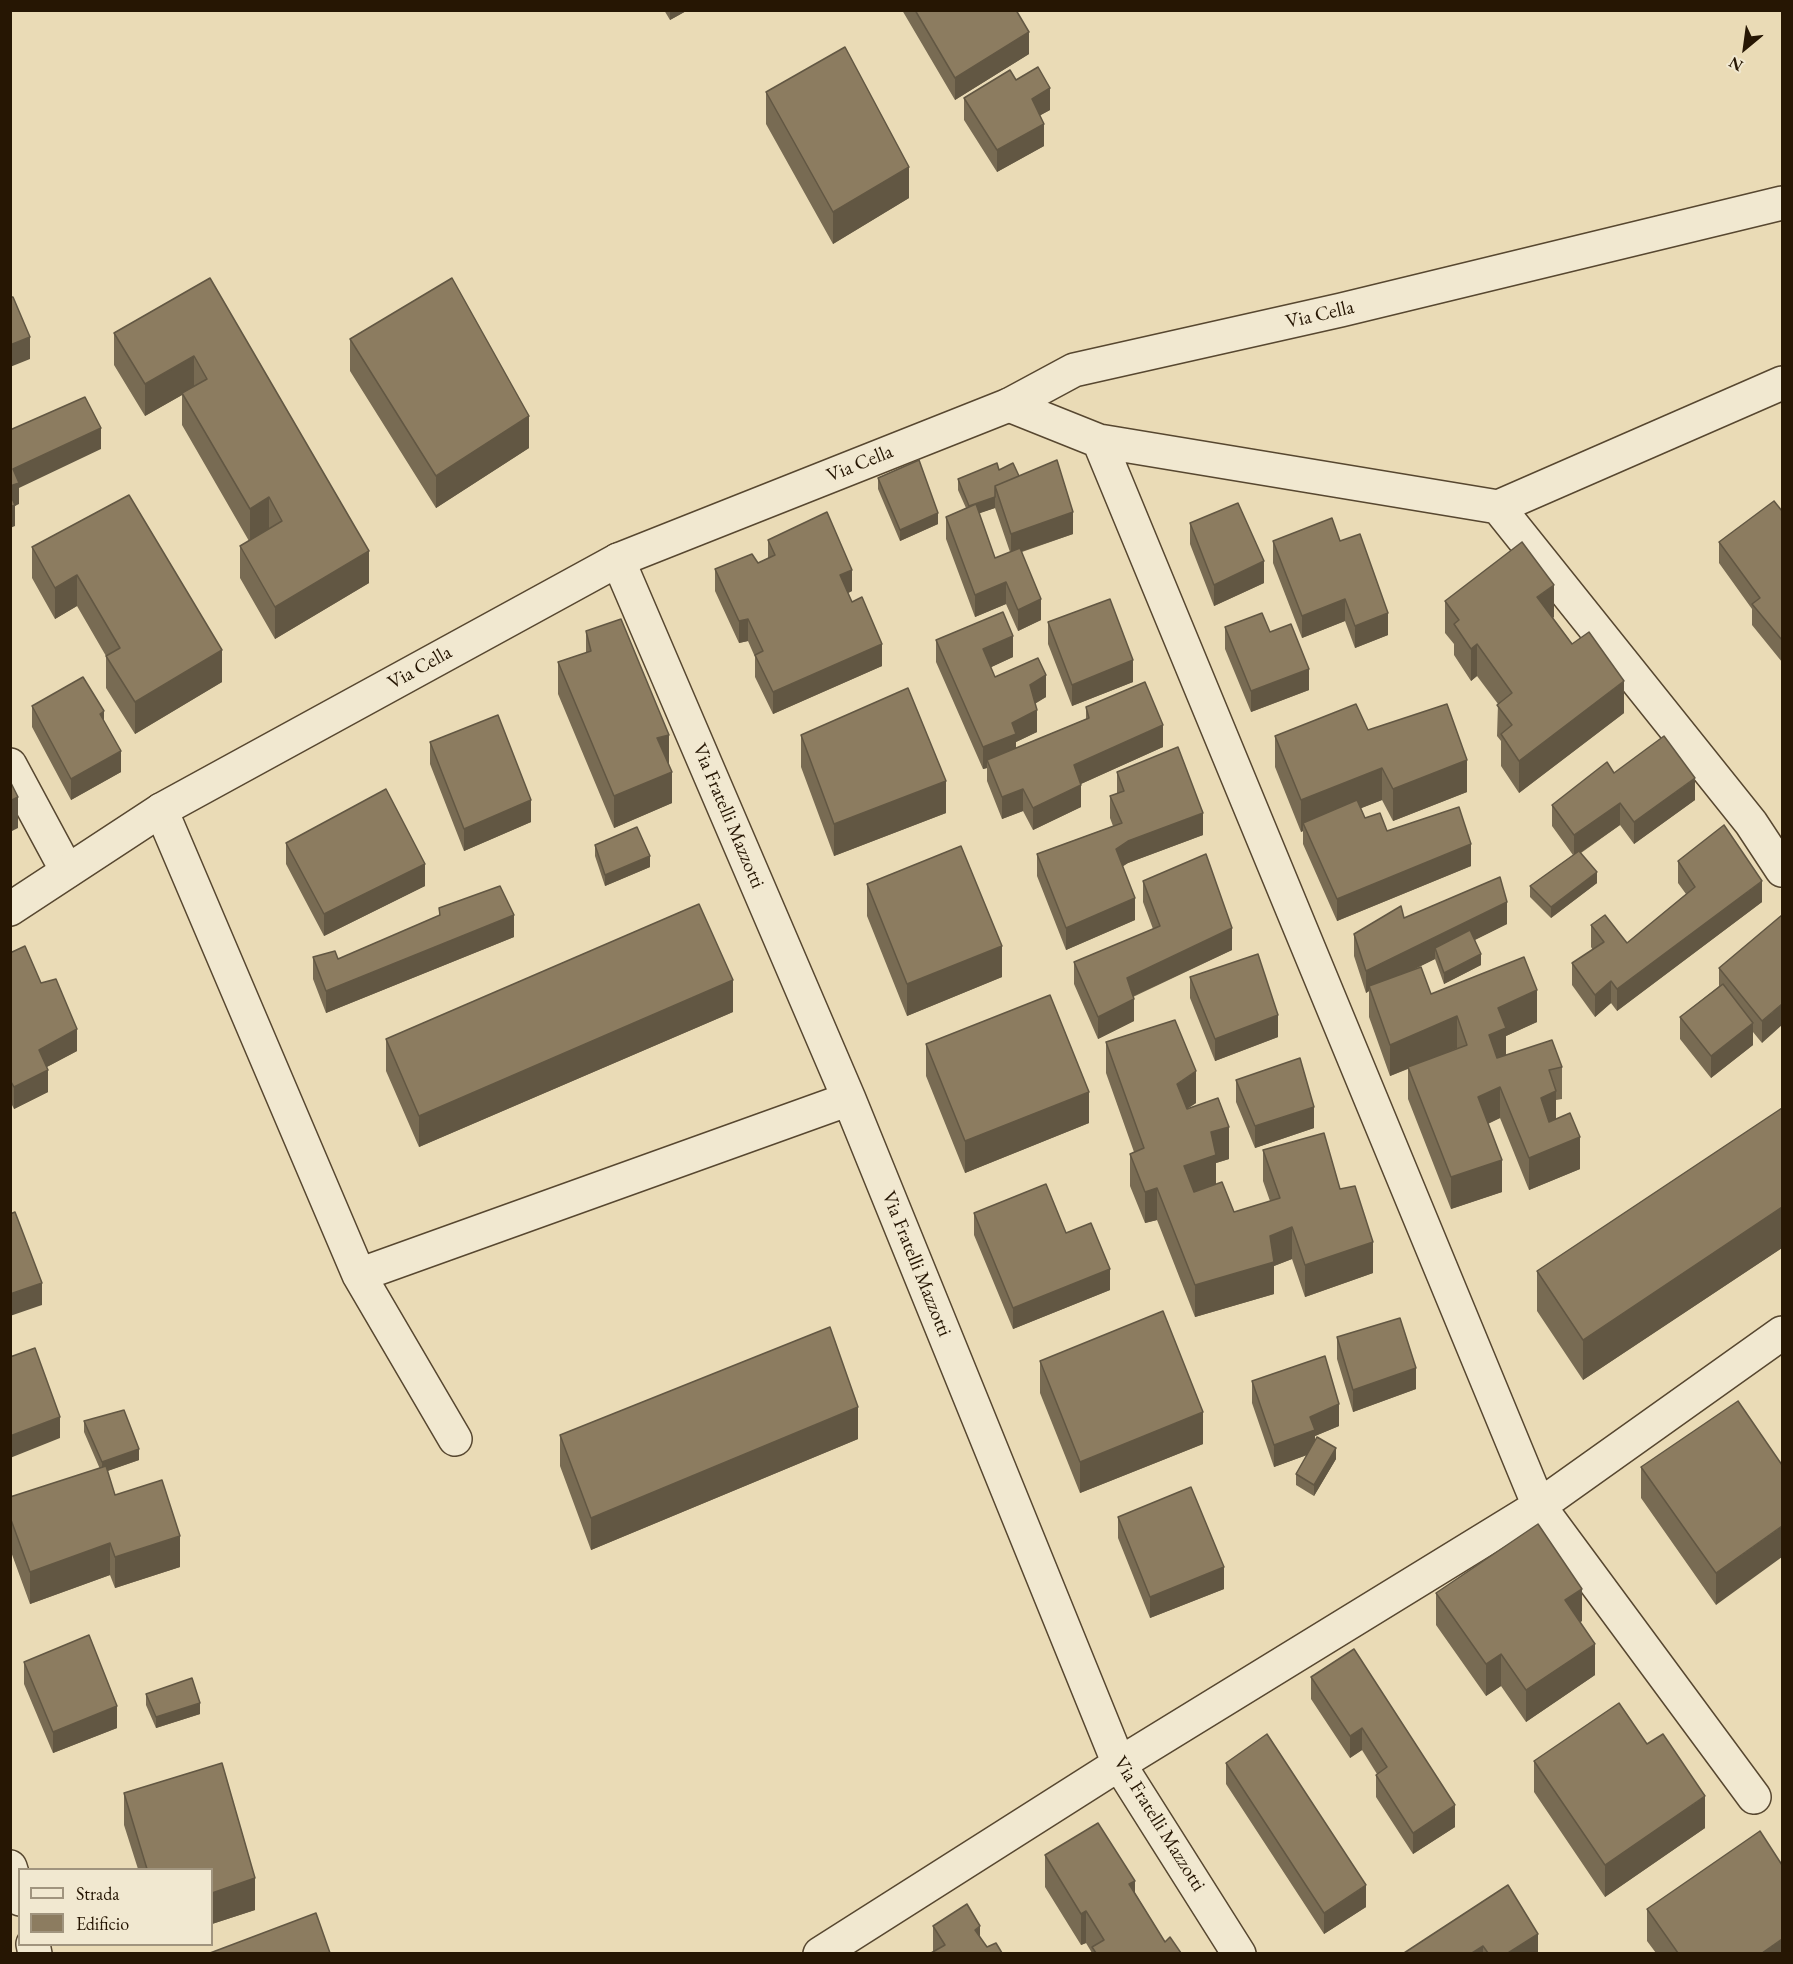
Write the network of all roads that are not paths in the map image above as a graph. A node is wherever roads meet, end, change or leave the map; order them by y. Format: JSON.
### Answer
{"nodes":[{"id":1,"x":1782,"y":202,"type":"edge"},
{"id":2,"x":1782,"y":383,"type":"edge"},
{"id":3,"x":1009,"y":405,"type":"junction"},
{"id":4,"x":1099,"y":441,"type":"junction"},
{"id":5,"x":1498,"y":507,"type":"junction"},
{"id":6,"x":618,"y":560,"type":"junction"},
{"id":7,"x":10,"y":765,"type":"edge"},
{"id":8,"x":161,"y":810,"type":"junction"},
{"id":9,"x":1782,"y":870,"type":"edge"},
{"id":10,"x":67,"y":871,"type":"junction"},
{"id":11,"x":10,"y":909,"type":"edge"},
{"id":12,"x":849,"y":1099,"type":"junction"},
{"id":13,"x":358,"y":1275,"type":"junction"},
{"id":14,"x":1782,"y":1333,"type":"edge"},
{"id":15,"x":455,"y":1439,"type":"dead end"},
{"id":16,"x":1539,"y":1506,"type":"junction"},
{"id":17,"x":1119,"y":1764,"type":"junction"},
{"id":18,"x":1754,"y":1797,"type":"dead end"},
{"id":19,"x":10,"y":1867,"type":"edge"},
{"id":20,"x":18,"y":1893,"type":"edge"},
{"id":21,"x":820,"y":1953,"type":"edge"},
{"id":22,"x":1239,"y":1953,"type":"edge"}],
"edges":[{"from":1,"to":3,"type":"street","name":"Via Cella"},
{"from":2,"to":5,"type":"street"},
{"from":3,"to":4,"type":"street"},
{"from":3,"to":6,"type":"street","name":"Via Cella"},
{"from":4,"to":5,"type":"street"},
{"from":4,"to":16,"type":"street"},
{"from":5,"to":9,"type":"street"},
{"from":6,"to":8,"type":"street","name":"Via Cella"},
{"from":6,"to":12,"type":"street","name":"Via Fratelli Mazzotti"},
{"from":7,"to":10,"type":"street"},
{"from":8,"to":10,"type":"street","name":"Via Cella"},
{"from":8,"to":13,"type":"street"},
{"from":10,"to":11,"type":"street","name":"Via Cella"},
{"from":12,"to":13,"type":"street"},
{"from":12,"to":17,"type":"street","name":"Via Fratelli Mazzotti"},
{"from":13,"to":15,"type":"street"},
{"from":14,"to":16,"type":"street"},
{"from":16,"to":17,"type":"street"},
{"from":16,"to":18,"type":"street"},
{"from":17,"to":21,"type":"street"},
{"from":17,"to":22,"type":"street","name":"Via Fratelli Mazzotti"},
{"from":19,"to":20,"type":"street"}]}
